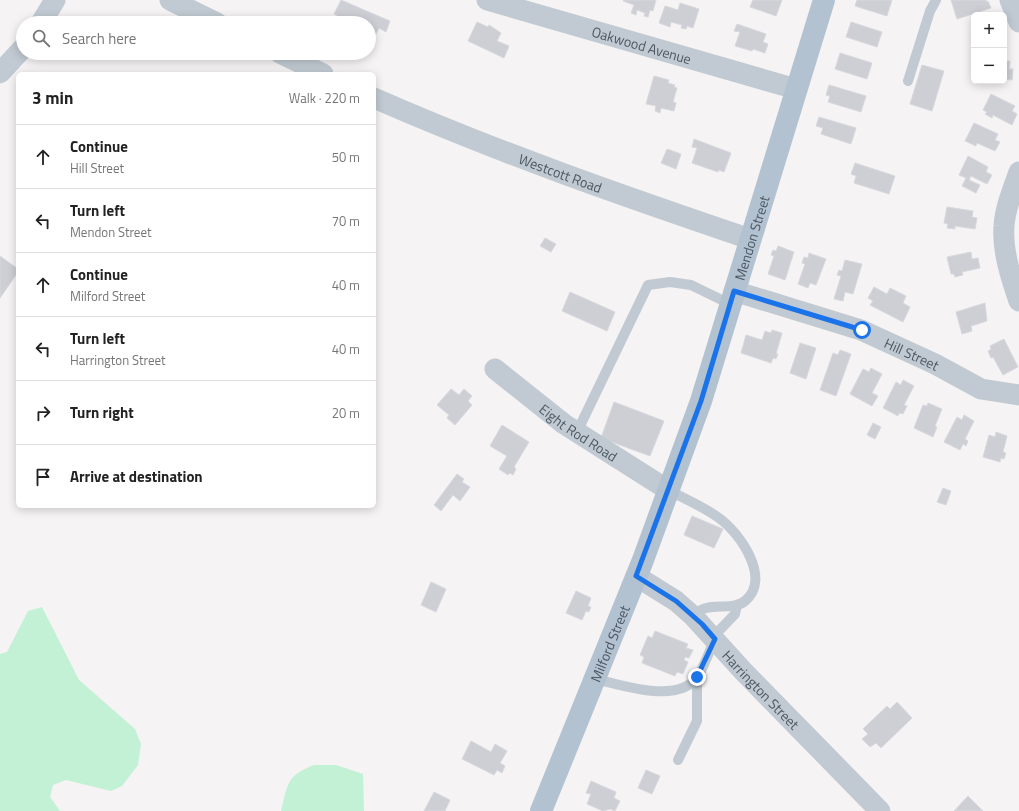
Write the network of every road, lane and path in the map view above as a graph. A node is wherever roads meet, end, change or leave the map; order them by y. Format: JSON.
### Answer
{"nodes":[{"id":1,"x":55,"y":0,"type":"edge"},
{"id":2,"x":170,"y":0,"type":"edge"},
{"id":3,"x":487,"y":0,"type":"edge"},
{"id":4,"x":824,"y":0,"type":"edge"},
{"id":5,"x":936,"y":0,"type":"edge"},
{"id":6,"x":1010,"y":0,"type":"edge"},
{"id":7,"x":45,"y":16,"type":"edge"},
{"id":8,"x":203,"y":16,"type":"edge"},
{"id":9,"x":1019,"y":22,"type":"edge"},
{"id":10,"x":16,"y":56,"type":"edge"},
{"id":11,"x":294,"y":60,"type":"edge"},
{"id":12,"x":319,"y":72,"type":"edge"},
{"id":13,"x":0,"y":73,"type":"edge"},
{"id":14,"x":908,"y":81,"type":"dead end"},
{"id":15,"x":796,"y":89,"type":"junction"},
{"id":16,"x":376,"y":99,"type":"edge"},
{"id":17,"x":1019,"y":172,"type":"edge"},
{"id":18,"x":750,"y":239,"type":"junction"},
{"id":19,"x":732,"y":298,"type":"junction"},
{"id":20,"x":1019,"y":301,"type":"edge"},
{"id":21,"x":495,"y":369,"type":"dead end"},
{"id":22,"x":1019,"y":395,"type":"edge"},
{"id":23,"x":577,"y":432,"type":"junction"},
{"id":24,"x":671,"y":482,"type":"junction"},
{"id":25,"x":636,"y":576,"type":"junction"},
{"id":26,"x":737,"y":605,"type":"junction"},
{"id":27,"x":693,"y":616,"type":"junction"},
{"id":28,"x":714,"y":638,"type":"junction"},
{"id":29,"x":697,"y":677,"type":"junction"},
{"id":30,"x":595,"y":679,"type":"junction"},
{"id":31,"x":678,"y":760,"type":"dead end"},
{"id":32,"x":541,"y":811,"type":"edge"},
{"id":33,"x":880,"y":811,"type":"edge"}],
"edges":[{"from":1,"to":7,"type":"street"},
{"from":2,"to":8,"type":"street"},
{"from":3,"to":15,"type":"street","name":"Oakwood Avenue"},
{"from":4,"to":15,"type":"main road","name":"Mendon Street"},
{"from":5,"to":14,"type":"lane"},
{"from":6,"to":9,"type":"street"},
{"from":10,"to":13,"type":"street"},
{"from":11,"to":12,"type":"street"},
{"from":15,"to":18,"type":"main road","name":"Mendon Street"},
{"from":16,"to":18,"type":"street","name":"Westcott Road"},
{"from":17,"to":20,"type":"street"},
{"from":18,"to":19,"type":"main road","name":"Mendon Street"},
{"from":19,"to":22,"type":"street","name":"Hill Street"},
{"from":19,"to":23,"type":"lane"},
{"from":19,"to":24,"type":"main road","name":"Mendon Street"},
{"from":21,"to":23,"type":"street","name":"Eight Rod Road"},
{"from":23,"to":24,"type":"street","name":"Eight Rod Road"},
{"from":24,"to":25,"type":"main road","name":"Milford Street"},
{"from":24,"to":26,"type":"lane"},
{"from":25,"to":27,"type":"street","name":"Harrington Street"},
{"from":25,"to":30,"type":"main road","name":"Milford Street"},
{"from":26,"to":27,"type":"lane"},
{"from":26,"to":28,"type":"lane"},
{"from":27,"to":28,"type":"street","name":"Harrington Street"},
{"from":28,"to":29,"type":"lane"},
{"from":28,"to":33,"type":"street","name":"Harrington Street"},
{"from":29,"to":30,"type":"lane"},
{"from":29,"to":31,"type":"lane"},
{"from":30,"to":32,"type":"main road","name":"Milford Street"}]}
